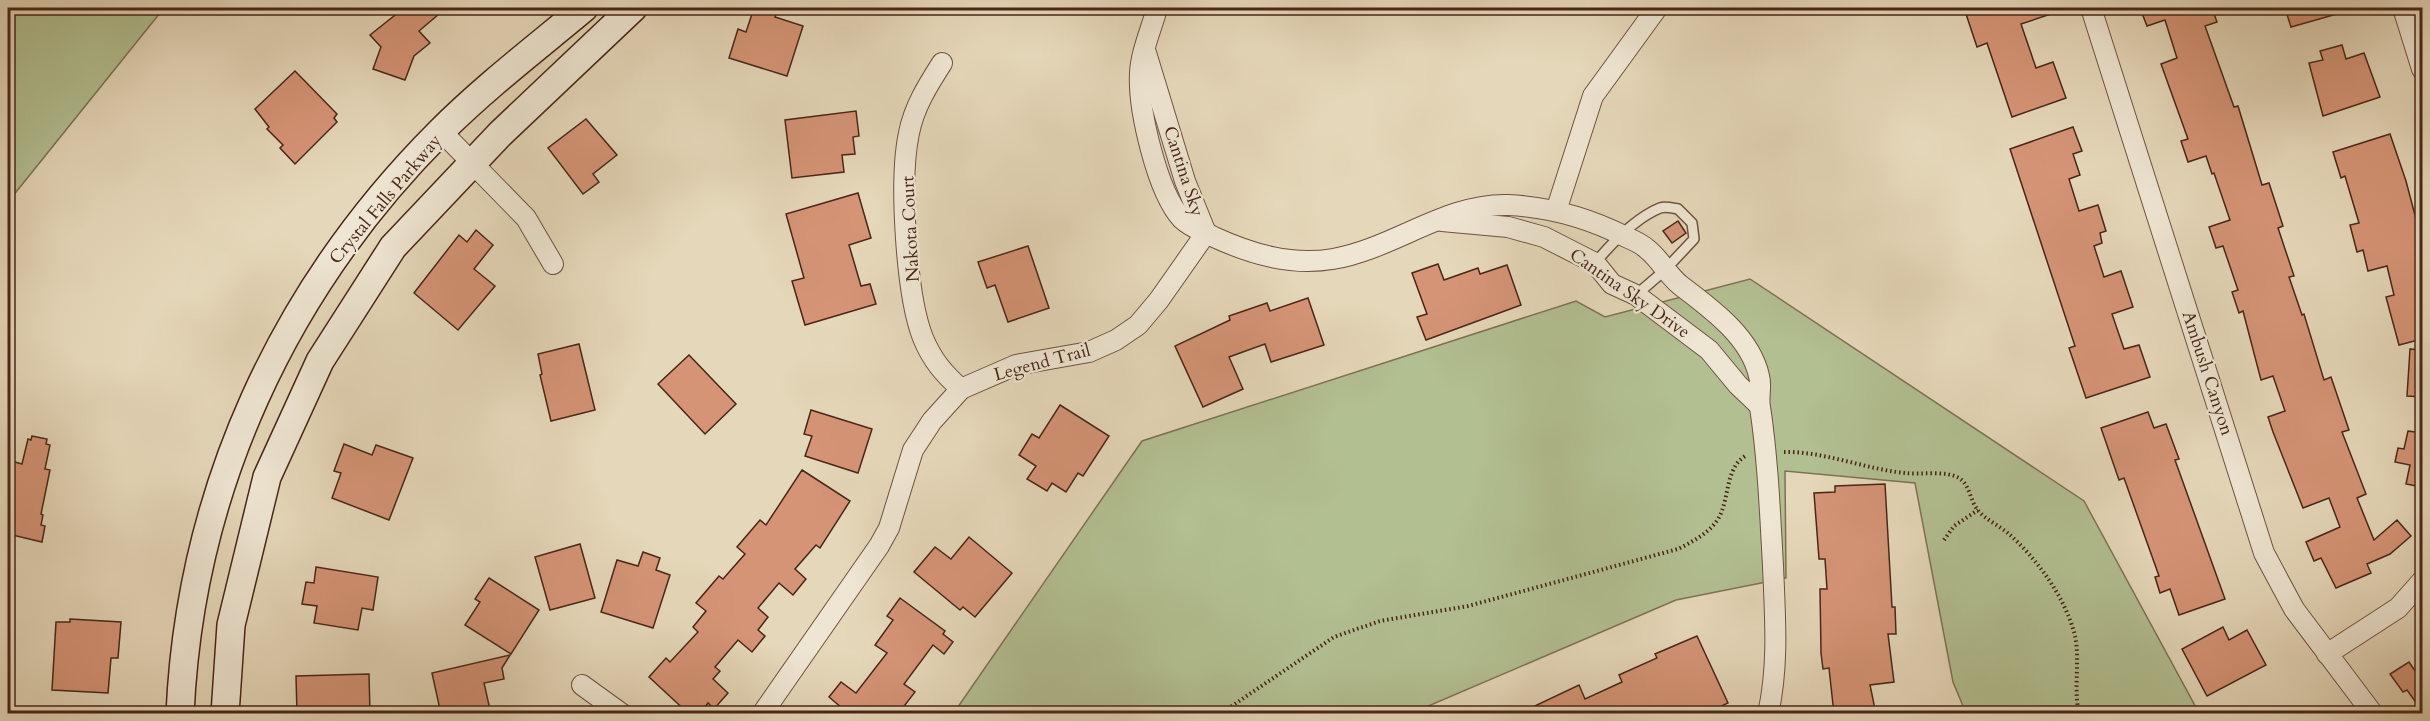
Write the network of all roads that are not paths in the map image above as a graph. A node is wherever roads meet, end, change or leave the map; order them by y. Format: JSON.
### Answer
{"nodes":[{"id":1,"x":585,"y":8,"type":"edge"},
{"id":2,"x":633,"y":8,"type":"edge"},
{"id":3,"x":1158,"y":8,"type":"edge"},
{"id":4,"x":1657,"y":8,"type":"edge"},
{"id":5,"x":2091,"y":8,"type":"edge"},
{"id":6,"x":2411,"y":16,"type":"edge"},
{"id":7,"x":942,"y":63,"type":"dead end"},
{"id":8,"x":2422,"y":69,"type":"edge"},
{"id":9,"x":441,"y":131,"type":"junction"},
{"id":10,"x":474,"y":162,"type":"junction"},
{"id":11,"x":1556,"y":211,"type":"junction"},
{"id":12,"x":1441,"y":221,"type":"junction"},
{"id":13,"x":1206,"y":233,"type":"junction"},
{"id":14,"x":1623,"y":235,"type":"junction"},
{"id":15,"x":1595,"y":263,"type":"junction"},
{"id":16,"x":553,"y":264,"type":"dead end"},
{"id":17,"x":1664,"y":271,"type":"junction"},
{"id":18,"x":1636,"y":294,"type":"junction"},
{"id":19,"x":961,"y":389,"type":"junction"},
{"id":20,"x":1759,"y":405,"type":"junction"},
{"id":21,"x":2422,"y":581,"type":"edge"},
{"id":22,"x":2327,"y":654,"type":"junction"},
{"id":23,"x":582,"y":686,"type":"dead end"},
{"id":24,"x":180,"y":714,"type":"edge"},
{"id":25,"x":225,"y":714,"type":"edge"},
{"id":26,"x":622,"y":714,"type":"edge"},
{"id":27,"x":762,"y":714,"type":"edge"},
{"id":28,"x":1768,"y":714,"type":"edge"},
{"id":29,"x":2373,"y":714,"type":"edge"}],
"edges":[{"from":1,"to":9,"type":"street","name":"Crystal Falls Parkway"},
{"from":2,"to":10,"type":"street","name":"Crystal Falls Parkway"},
{"from":3,"to":13,"type":"street","name":"Cantina Sky"},
{"from":4,"to":11,"type":"street"},
{"from":5,"to":22,"type":"street","name":"Ambush Canyon"},
{"from":6,"to":8,"type":"street"},
{"from":7,"to":19,"type":"street","name":"Nakota Court"},
{"from":9,"to":10,"type":"street"},
{"from":9,"to":24,"type":"street","name":"Crystal Falls Parkway"},
{"from":10,"to":16,"type":"street"},
{"from":10,"to":25,"type":"street","name":"Crystal Falls Parkway"},
{"from":11,"to":12,"type":"street","name":"Cantina Sky Drive"},
{"from":11,"to":14,"type":"street","name":"Cantina Sky Drive"},
{"from":12,"to":13,"type":"street","name":"Cantina Sky Drive"},
{"from":12,"to":15,"type":"street","name":"Cantina Sky Drive"},
{"from":13,"to":19,"type":"street","name":"Legend Trail"},
{"from":14,"to":15,"type":"lane"},
{"from":14,"to":17,"type":"street","name":"Cantina Sky Drive"},
{"from":14,"to":17,"type":"lane"},
{"from":15,"to":18,"type":"street","name":"Cantina Sky Drive"},
{"from":17,"to":18,"type":"lane"},
{"from":17,"to":20,"type":"street","name":"Cantina Sky Drive"},
{"from":18,"to":20,"type":"street","name":"Cantina Sky Drive"},
{"from":19,"to":27,"type":"street","name":"Legend Trail"},
{"from":20,"to":28,"type":"street","name":"Cantina Sky Drive"},
{"from":21,"to":22,"type":"street"},
{"from":22,"to":29,"type":"street","name":"Ambush Canyon"},
{"from":23,"to":26,"type":"street"}]}
